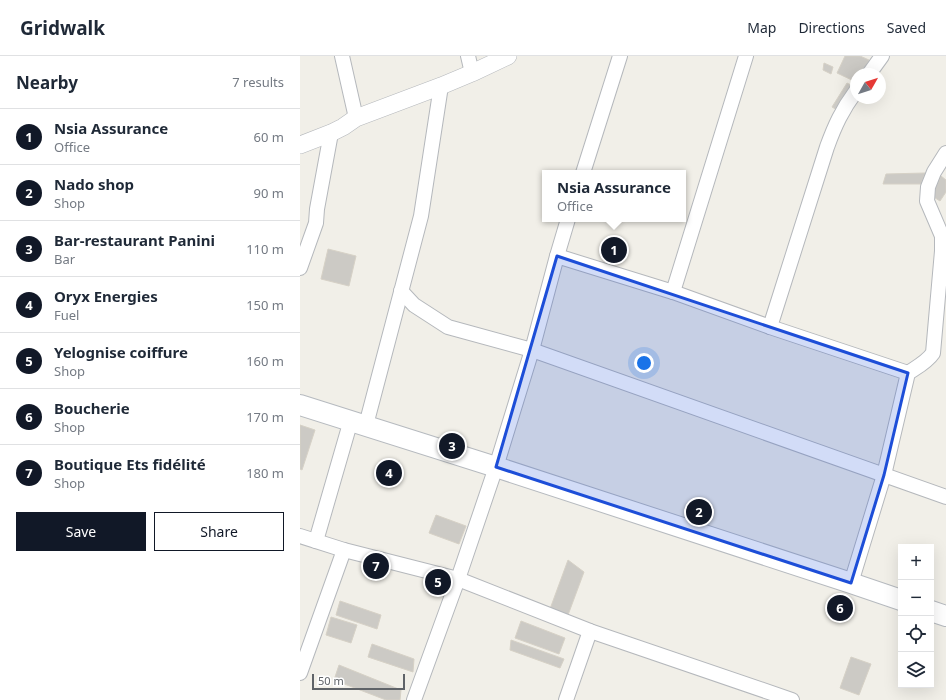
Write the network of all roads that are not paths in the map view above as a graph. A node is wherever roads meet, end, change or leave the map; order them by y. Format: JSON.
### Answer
{"nodes":[{"id":1,"x":342,"y":56,"type":"edge"},
{"id":2,"x":468,"y":56,"type":"edge"},
{"id":3,"x":508,"y":56,"type":"edge"},
{"id":4,"x":620,"y":56,"type":"edge"},
{"id":5,"x":746,"y":56,"type":"edge"},
{"id":6,"x":882,"y":56,"type":"edge"},
{"id":7,"x":873,"y":68,"type":"edge"},
{"id":8,"x":472,"y":73,"type":"junction"},
{"id":9,"x":441,"y":86,"type":"junction"},
{"id":10,"x":850,"y":100,"type":"edge"},
{"id":11,"x":356,"y":118,"type":"junction"},
{"id":12,"x":331,"y":133,"type":"junction"},
{"id":13,"x":300,"y":145,"type":"edge"},
{"id":14,"x":946,"y":152,"type":"edge"},
{"id":15,"x":584,"y":170,"type":"edge"},
{"id":16,"x":567,"y":222,"type":"edge"},
{"id":17,"x":557,"y":256,"type":"junction"},
{"id":18,"x":300,"y":268,"type":"edge"},
{"id":19,"x":401,"y":291,"type":"junction"},
{"id":20,"x":673,"y":292,"type":"junction"},
{"id":21,"x":770,"y":327,"type":"junction"},
{"id":22,"x":532,"y":350,"type":"junction"},
{"id":23,"x":908,"y":373,"type":"junction"},
{"id":24,"x":300,"y":405,"type":"edge"},
{"id":25,"x":358,"y":423,"type":"junction"},
{"id":26,"x":496,"y":467,"type":"junction"},
{"id":27,"x":884,"y":475,"type":"junction"},
{"id":28,"x":946,"y":497,"type":"edge"},
{"id":29,"x":300,"y":536,"type":"edge"},
{"id":30,"x":316,"y":541,"type":"junction"},
{"id":31,"x":344,"y":550,"type":"junction"},
{"id":32,"x":458,"y":578,"type":"junction"},
{"id":33,"x":850,"y":583,"type":"junction"},
{"id":34,"x":898,"y":599,"type":"edge"},
{"id":35,"x":934,"y":612,"type":"edge"},
{"id":36,"x":946,"y":616,"type":"edge"},
{"id":37,"x":590,"y":631,"type":"junction"},
{"id":38,"x":300,"y":673,"type":"edge"},
{"id":39,"x":414,"y":700,"type":"edge"},
{"id":40,"x":566,"y":700,"type":"edge"},
{"id":41,"x":792,"y":700,"type":"edge"}],
"edges":[{"from":1,"to":11,"type":"street"},
{"from":2,"to":8,"type":"street"},
{"from":3,"to":8,"type":"street"},
{"from":4,"to":15,"type":"street"},
{"from":5,"to":20,"type":"street"},
{"from":6,"to":7,"type":"street"},
{"from":8,"to":9,"type":"street"},
{"from":9,"to":11,"type":"street"},
{"from":9,"to":19,"type":"street"},
{"from":10,"to":21,"type":"street"},
{"from":11,"to":12,"type":"street"},
{"from":12,"to":13,"type":"street"},
{"from":12,"to":18,"type":"street"},
{"from":14,"to":23,"type":"street"},
{"from":16,"to":17,"type":"street"},
{"from":17,"to":20,"type":"street"},
{"from":17,"to":22,"type":"street"},
{"from":19,"to":22,"type":"street"},
{"from":19,"to":25,"type":"street"},
{"from":20,"to":21,"type":"street"},
{"from":21,"to":23,"type":"street"},
{"from":22,"to":26,"type":"street"},
{"from":22,"to":27,"type":"street"},
{"from":23,"to":27,"type":"street"},
{"from":24,"to":25,"type":"main road"},
{"from":25,"to":26,"type":"main road"},
{"from":25,"to":30,"type":"street"},
{"from":26,"to":32,"type":"street"},
{"from":26,"to":33,"type":"main road"},
{"from":27,"to":28,"type":"street"},
{"from":27,"to":33,"type":"street"},
{"from":29,"to":30,"type":"street"},
{"from":30,"to":31,"type":"street"},
{"from":31,"to":32,"type":"street"},
{"from":31,"to":38,"type":"street"},
{"from":32,"to":37,"type":"street"},
{"from":32,"to":39,"type":"street"},
{"from":33,"to":34,"type":"main road"},
{"from":35,"to":36,"type":"main road"},
{"from":37,"to":40,"type":"street"},
{"from":37,"to":41,"type":"street"}]}
